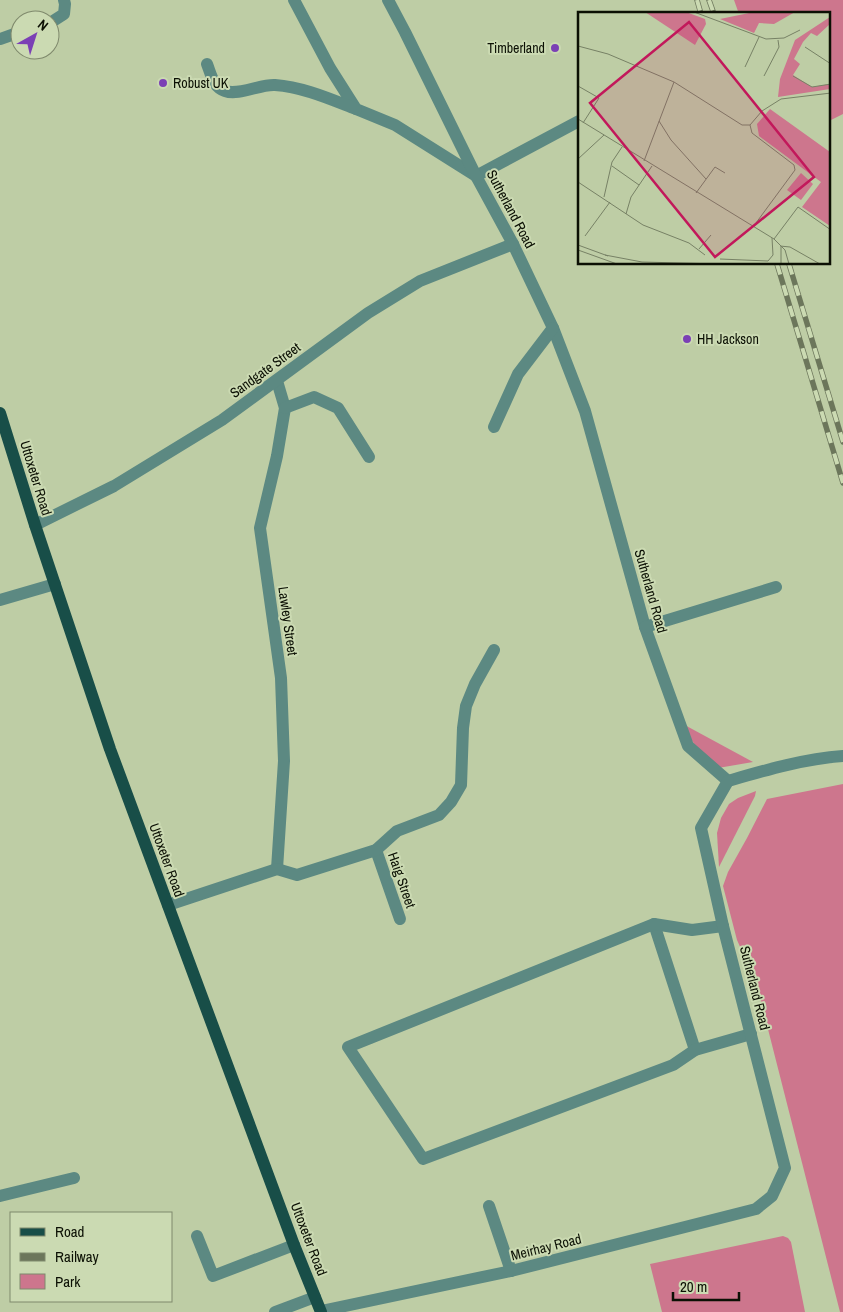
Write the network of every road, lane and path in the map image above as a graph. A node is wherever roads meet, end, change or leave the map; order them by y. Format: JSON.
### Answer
{"nodes":[{"id":1,"x":64,"y":0,"type":"edge"},
{"id":2,"x":294,"y":0,"type":"edge"},
{"id":3,"x":388,"y":0,"type":"edge"},
{"id":4,"x":60,"y":17,"type":"edge"},
{"id":5,"x":206,"y":64,"type":"dead end"},
{"id":6,"x":356,"y":109,"type":"junction"},
{"id":7,"x":578,"y":122,"type":"edge"},
{"id":8,"x":476,"y":176,"type":"junction"},
{"id":9,"x":513,"y":244,"type":"junction"},
{"id":10,"x":553,"y":328,"type":"junction"},
{"id":11,"x":277,"y":381,"type":"junction"},
{"id":12,"x":285,"y":408,"type":"junction"},
{"id":13,"x":0,"y":413,"type":"edge"},
{"id":14,"x":494,"y":426,"type":"dead end"},
{"id":15,"x":369,"y":457,"type":"dead end"},
{"id":16,"x":35,"y":525,"type":"junction"},
{"id":17,"x":55,"y":584,"type":"junction"},
{"id":18,"x":776,"y":587,"type":"dead end"},
{"id":19,"x":0,"y":600,"type":"edge"},
{"id":20,"x":644,"y":627,"type":"junction"},
{"id":21,"x":494,"y":650,"type":"dead end"},
{"id":22,"x":843,"y":756,"type":"edge"},
{"id":23,"x":728,"y":781,"type":"junction"},
{"id":24,"x":376,"y":850,"type":"junction"},
{"id":25,"x":278,"y":869,"type":"junction"},
{"id":26,"x":168,"y":905,"type":"junction"},
{"id":27,"x":400,"y":919,"type":"dead end"},
{"id":28,"x":654,"y":924,"type":"junction"},
{"id":29,"x":724,"y":926,"type":"junction"},
{"id":30,"x":751,"y":1034,"type":"junction"},
{"id":31,"x":695,"y":1050,"type":"junction"},
{"id":32,"x":74,"y":1178,"type":"dead end"},
{"id":33,"x":0,"y":1196,"type":"edge"},
{"id":34,"x":772,"y":1196,"type":"joint"},
{"id":35,"x":489,"y":1206,"type":"dead end"},
{"id":36,"x":197,"y":1236,"type":"dead end"},
{"id":37,"x":294,"y":1245,"type":"junction"},
{"id":38,"x":512,"y":1271,"type":"junction"},
{"id":39,"x":315,"y":1297,"type":"junction"},
{"id":40,"x":275,"y":1312,"type":"edge"},
{"id":41,"x":321,"y":1312,"type":"edge"}],
"edges":[{"from":1,"to":4,"type":"street"},
{"from":2,"to":6,"type":"street"},
{"from":3,"to":8,"type":"street","name":"Sutherland Road"},
{"from":5,"to":6,"type":"street"},
{"from":6,"to":8,"type":"street"},
{"from":7,"to":8,"type":"street"},
{"from":8,"to":9,"type":"street","name":"Sutherland Road"},
{"from":9,"to":10,"type":"street","name":"Sutherland Road"},
{"from":9,"to":11,"type":"street","name":"Sandgate Street"},
{"from":10,"to":14,"type":"street"},
{"from":10,"to":20,"type":"street","name":"Sutherland Road"},
{"from":11,"to":12,"type":"street","name":"Lawley Street"},
{"from":11,"to":16,"type":"street","name":"Sandgate Street"},
{"from":12,"to":15,"type":"street"},
{"from":12,"to":25,"type":"street","name":"Lawley Street"},
{"from":13,"to":16,"type":"main road","name":"Uttoxeter Road"},
{"from":16,"to":17,"type":"main road","name":"Uttoxeter Road"},
{"from":17,"to":19,"type":"street"},
{"from":17,"to":26,"type":"main road","name":"Uttoxeter Road"},
{"from":18,"to":20,"type":"street"},
{"from":20,"to":23,"type":"street","name":"Sutherland Road"},
{"from":21,"to":24,"type":"street"},
{"from":22,"to":23,"type":"street"},
{"from":23,"to":29,"type":"street","name":"Sutherland Road"},
{"from":24,"to":25,"type":"street"},
{"from":24,"to":27,"type":"street","name":"Haig Street"},
{"from":25,"to":26,"type":"street"},
{"from":26,"to":37,"type":"main road","name":"Uttoxeter Road"},
{"from":28,"to":29,"type":"street"},
{"from":28,"to":31,"type":"street"},
{"from":28,"to":31,"type":"street"},
{"from":29,"to":30,"type":"street","name":"Sutherland Road"},
{"from":30,"to":31,"type":"street"},
{"from":30,"to":34,"type":"street","name":"Sutherland Road"},
{"from":32,"to":33,"type":"street"},
{"from":34,"to":38,"type":"street","name":"Meirhay Road"},
{"from":35,"to":38,"type":"street"},
{"from":36,"to":37,"type":"street"},
{"from":37,"to":39,"type":"main road","name":"Uttoxeter Road"},
{"from":38,"to":41,"type":"street","name":"Meirhay Road"},
{"from":39,"to":40,"type":"street"},
{"from":39,"to":41,"type":"main road","name":"Uttoxeter Road"}]}
